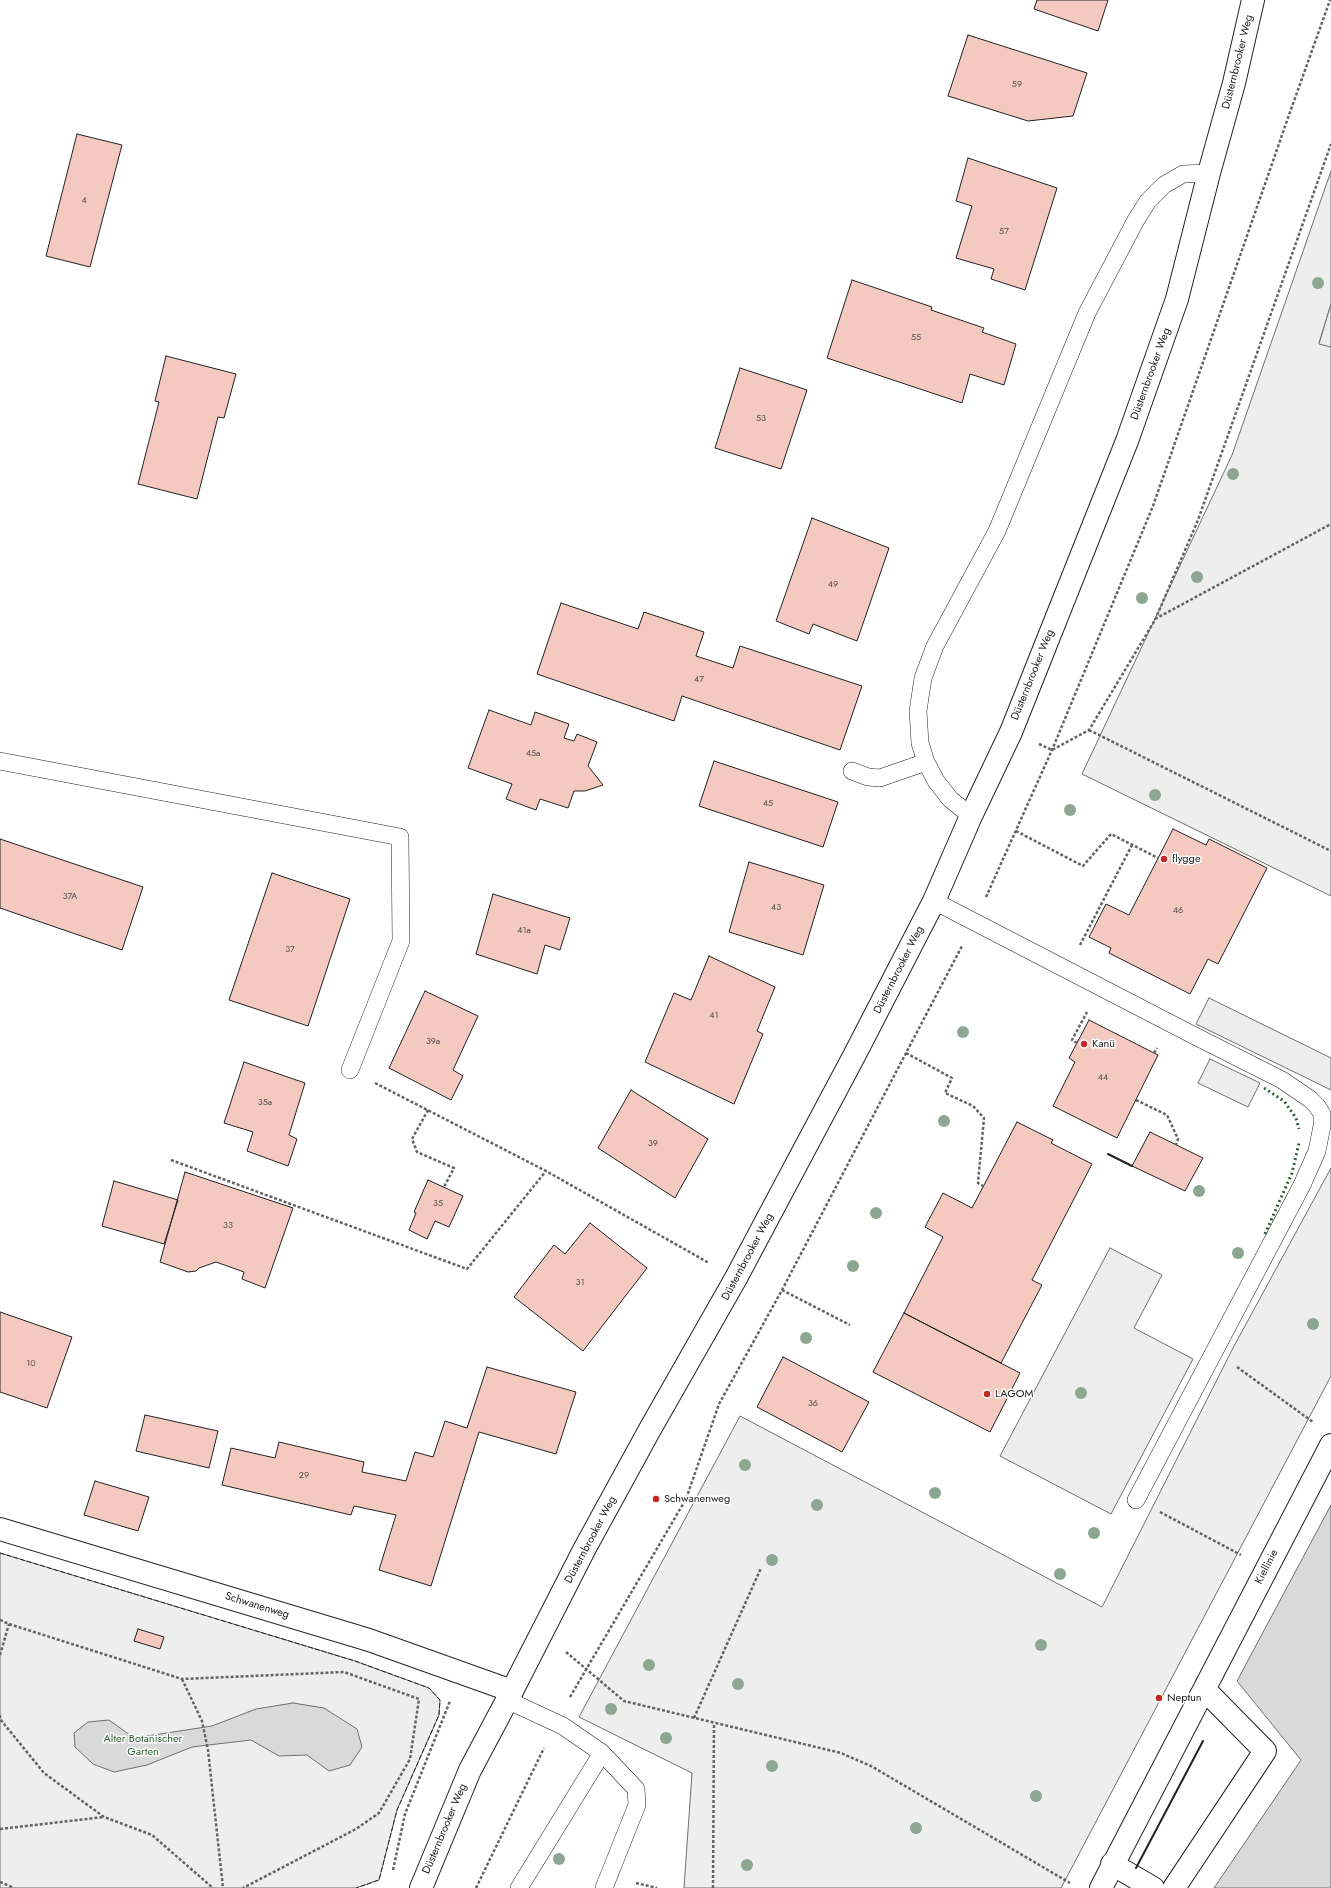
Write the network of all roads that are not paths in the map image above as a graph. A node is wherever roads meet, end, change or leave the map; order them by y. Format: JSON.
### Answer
{"nodes":[{"id":1,"x":1253,"y":0,"type":"edge"},
{"id":2,"x":1209,"y":173,"type":"junction"},
{"id":3,"x":0,"y":761,"type":"edge"},
{"id":4,"x":926,"y":762,"type":"junction"},
{"id":5,"x":852,"y":771,"type":"dead end"},
{"id":6,"x":971,"y":816,"type":"junction"},
{"id":7,"x":934,"y":900,"type":"junction"},
{"id":8,"x":350,"y":1070,"type":"road end"},
{"id":9,"x":1331,"y":1445,"type":"edge"},
{"id":10,"x":1136,"y":1500,"type":"road end"},
{"id":11,"x":0,"y":1529,"type":"edge"},
{"id":12,"x":1205,"y":1690,"type":"junction"},
{"id":13,"x":510,"y":1696,"type":"junction"},
{"id":14,"x":602,"y":1753,"type":"junction"},
{"id":15,"x":1112,"y":1864,"type":"junction"},
{"id":16,"x":421,"y":1888,"type":"edge"},
{"id":17,"x":519,"y":1888,"type":"edge"},
{"id":18,"x":604,"y":1888,"type":"edge"},
{"id":19,"x":1101,"y":1888,"type":"edge"},
{"id":20,"x":1153,"y":1888,"type":"edge"},
{"id":21,"x":1174,"y":1888,"type":"edge"}],
"edges":[{"from":1,"to":2,"type":"street","name":"Düsternbrooker Weg"},
{"from":2,"to":4,"type":"lane"},
{"from":2,"to":6,"type":"street","name":"Düsternbrooker Weg"},
{"from":3,"to":8,"type":"lane"},
{"from":4,"to":5,"type":"lane"},
{"from":4,"to":6,"type":"lane"},
{"from":6,"to":7,"type":"street","name":"Düsternbrooker Weg"},
{"from":7,"to":10,"type":"lane"},
{"from":7,"to":13,"type":"street","name":"Düsternbrooker Weg"},
{"from":9,"to":12,"type":"street","name":"Kiellinie"},
{"from":11,"to":13,"type":"street","name":"Schwanenweg"},
{"from":12,"to":15,"type":"street","name":"Kiellinie"},
{"from":12,"to":21,"type":"street"},
{"from":13,"to":14,"type":"lane"},
{"from":13,"to":16,"type":"street","name":"Düsternbrooker Weg"},
{"from":14,"to":17,"type":"lane"},
{"from":14,"to":18,"type":"lane"},
{"from":15,"to":19,"type":"street","name":"Kiellinie"},
{"from":15,"to":20,"type":"street"}]}
